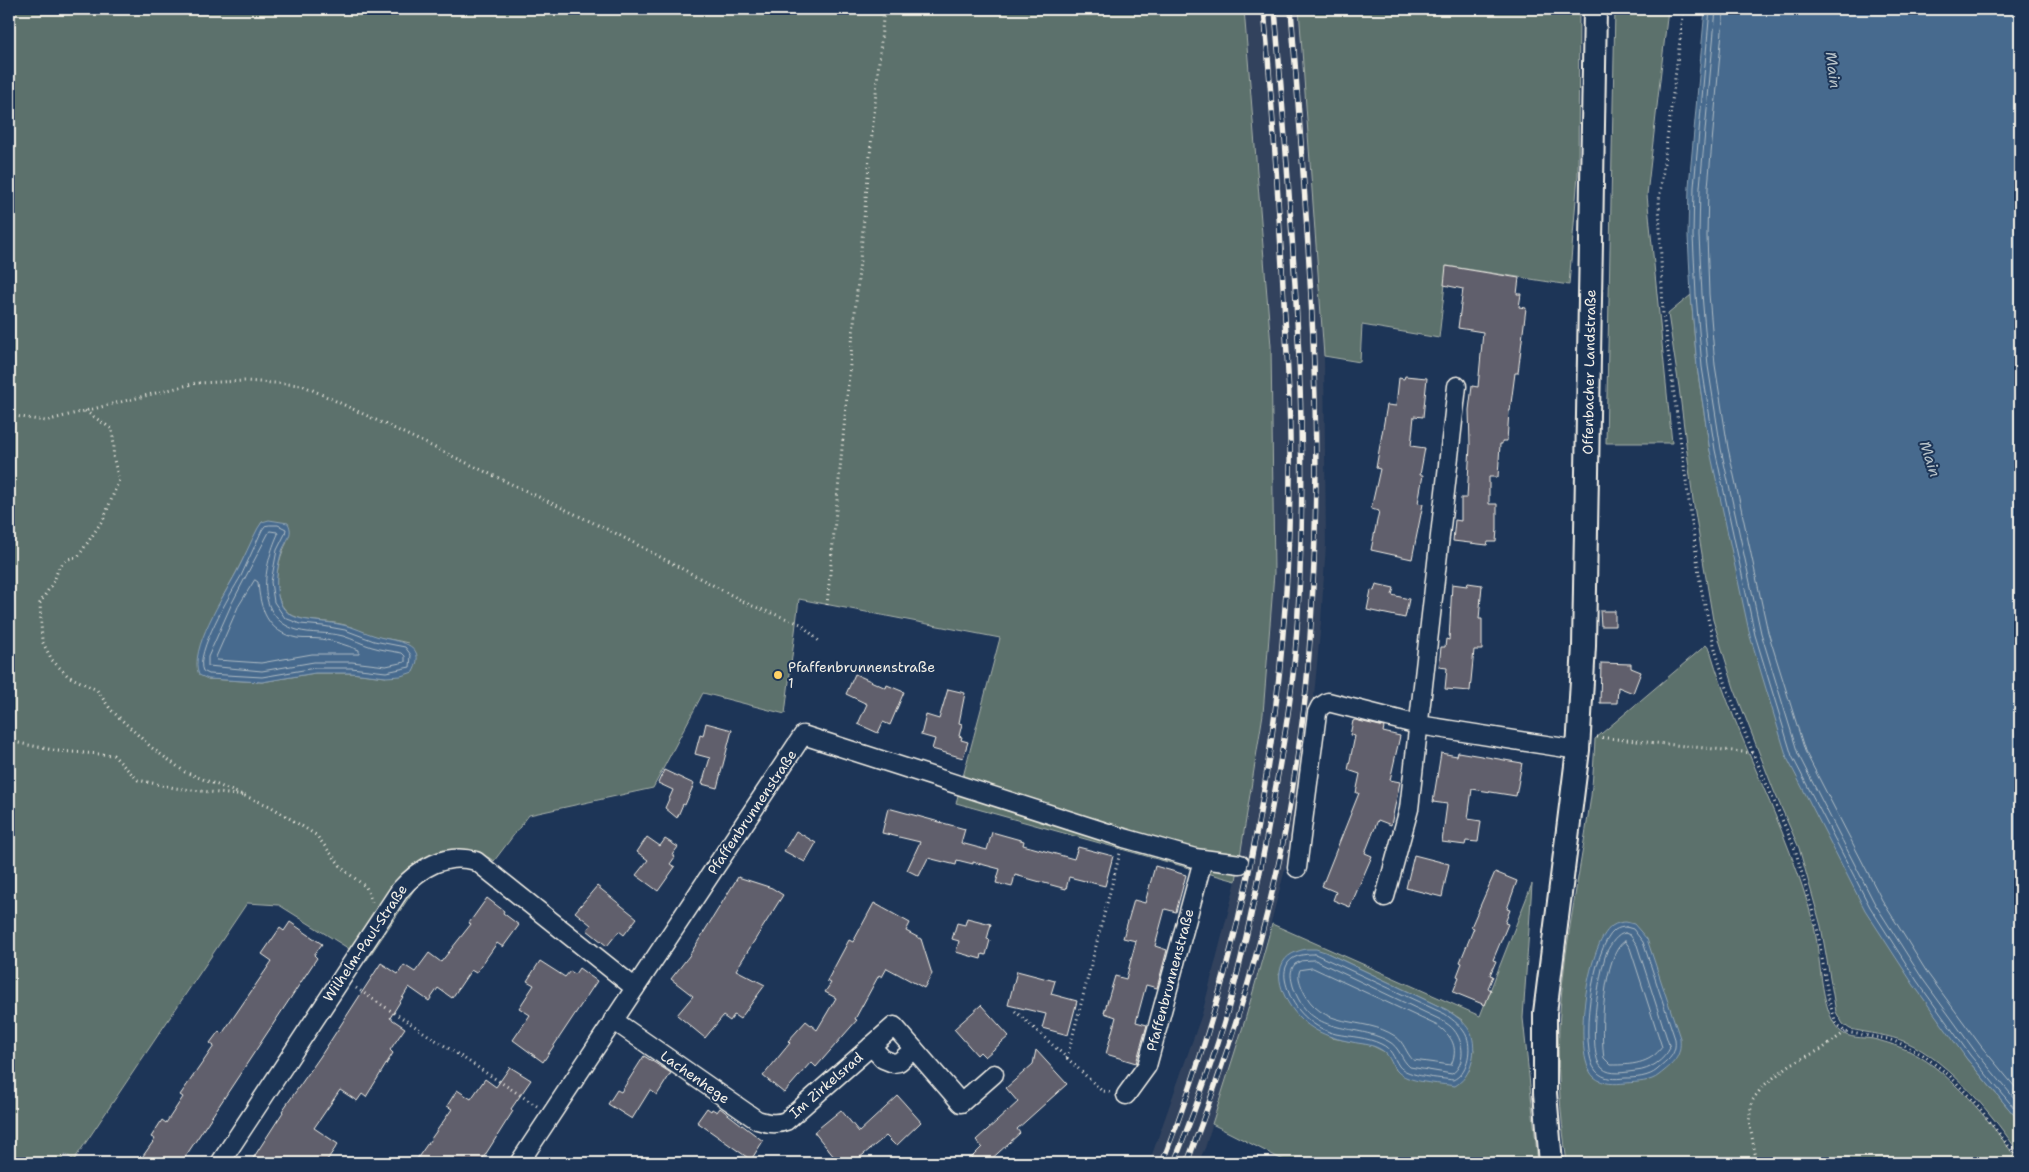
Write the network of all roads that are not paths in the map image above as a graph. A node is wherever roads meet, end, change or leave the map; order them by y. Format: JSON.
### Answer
{"nodes":[{"id":1,"x":1595,"y":9,"type":"edge"},
{"id":2,"x":1457,"y":386,"type":"dead end"},
{"id":3,"x":1419,"y":725,"type":"junction"},
{"id":4,"x":1578,"y":743,"type":"junction"},
{"id":5,"x":1203,"y":860,"type":"junction"},
{"id":6,"x":1240,"y":864,"type":"dead end"},
{"id":7,"x":1297,"y":868,"type":"dead end"},
{"id":8,"x":1385,"y":897,"type":"dead end"},
{"id":9,"x":635,"y":988,"type":"junction"},
{"id":10,"x":613,"y":1020,"type":"junction"},
{"id":11,"x":871,"y":1046,"type":"junction"},
{"id":12,"x":914,"y":1050,"type":"junction"},
{"id":13,"x":994,"y":1074,"type":"dead end"},
{"id":14,"x":1126,"y":1095,"type":"road end"},
{"id":15,"x":780,"y":1124,"type":"joint"},
{"id":16,"x":220,"y":1163,"type":"edge"},
{"id":17,"x":519,"y":1163,"type":"edge"},
{"id":18,"x":1552,"y":1163,"type":"edge"}],
"edges":[{"from":1,"to":4,"type":"main road","name":"Offenbacher Landstraße"},
{"from":2,"to":3,"type":"street"},
{"from":3,"to":4,"type":"street"},
{"from":3,"to":7,"type":"street"},
{"from":3,"to":8,"type":"street"},
{"from":4,"to":18,"type":"main road","name":"Offenbacher Landstraße"},
{"from":5,"to":6,"type":"street","name":"Pfaffenbrunnenstraße"},
{"from":5,"to":9,"type":"street","name":"Pfaffenbrunnenstraße"},
{"from":5,"to":14,"type":"street","name":"Pfaffenbrunnenstraße"},
{"from":9,"to":10,"type":"street","name":"Pfaffenbrunnenstraße"},
{"from":9,"to":16,"type":"street","name":"Wilhelm-Paul-Straße"},
{"from":10,"to":15,"type":"street","name":"Lachenhege"},
{"from":10,"to":17,"type":"street","name":"Pfaffenbrunnenstraße"},
{"from":11,"to":12,"type":"street","name":"Im Zirkelsrad"},
{"from":11,"to":12,"type":"street","name":"Im Zirkelsrad"},
{"from":11,"to":15,"type":"street","name":"Im Zirkelsrad"},
{"from":12,"to":13,"type":"street","name":"Im Zirkelsrad"}]}
